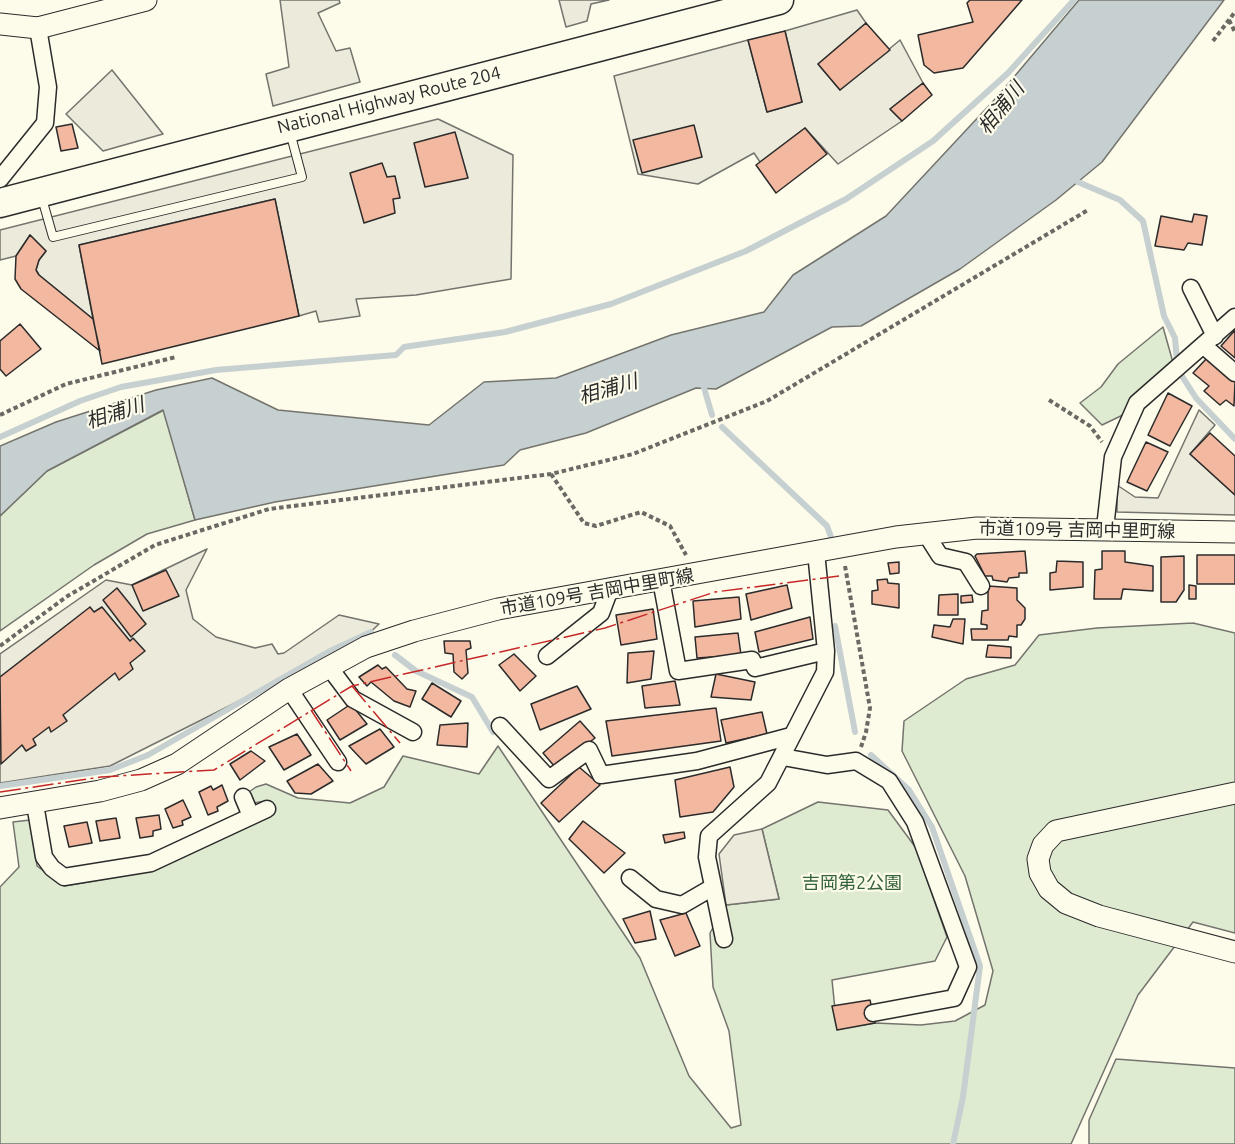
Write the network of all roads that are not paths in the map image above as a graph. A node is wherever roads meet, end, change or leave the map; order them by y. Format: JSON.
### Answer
{"nodes":[{"id":1,"x":146,"y":0,"type":"edge"},
{"id":2,"x":779,"y":0,"type":"edge"},
{"id":3,"x":0,"y":24,"type":"edge"},
{"id":4,"x":38,"y":28,"type":"junction"},
{"id":5,"x":289,"y":126,"type":"junction"},
{"id":6,"x":0,"y":179,"type":"edge"},
{"id":7,"x":40,"y":192,"type":"junction"},
{"id":8,"x":0,"y":203,"type":"edge"},
{"id":9,"x":1191,"y":288,"type":"dead end"},
{"id":10,"x":1235,"y":317,"type":"edge"},
{"id":11,"x":1209,"y":341,"type":"junction"},
{"id":12,"x":1235,"y":372,"type":"edge"},
{"id":13,"x":1105,"y":528,"type":"junction"},
{"id":14,"x":1235,"y":532,"type":"edge"},
{"id":15,"x":926,"y":534,"type":"junction"},
{"id":16,"x":816,"y":552,"type":"junction"},
{"id":17,"x":661,"y":580,"type":"junction"},
{"id":18,"x":981,"y":586,"type":"dead end"},
{"id":19,"x":610,"y":589,"type":"junction"},
{"id":20,"x":826,"y":651,"type":"junction"},
{"id":21,"x":547,"y":656,"type":"dead end"},
{"id":22,"x":329,"y":667,"type":"junction"},
{"id":23,"x":289,"y":689,"type":"junction"},
{"id":24,"x":500,"y":726,"type":"dead end"},
{"id":25,"x":413,"y":732,"type":"dead end"},
{"id":26,"x":791,"y":736,"type":"junction"},
{"id":27,"x":783,"y":757,"type":"junction"},
{"id":28,"x":338,"y":762,"type":"dead end"},
{"id":29,"x":1235,"y":793,"type":"edge"},
{"id":30,"x":243,"y":797,"type":"dead end"},
{"id":31,"x":35,"y":804,"type":"junction"},
{"id":32,"x":0,"y":808,"type":"edge"},
{"id":33,"x":267,"y":808,"type":"dead end"},
{"id":34,"x":251,"y":816,"type":"junction"},
{"id":35,"x":630,"y":878,"type":"dead end"},
{"id":36,"x":713,"y":887,"type":"junction"},
{"id":37,"x":724,"y":939,"type":"dead end"},
{"id":38,"x":1235,"y":952,"type":"edge"},
{"id":39,"x":873,"y":1013,"type":"dead end"}],
"edges":[{"from":1,"to":4,"type":"street"},
{"from":2,"to":5,"type":"highway","name":"National Highway Route 204"},
{"from":3,"to":4,"type":"street"},
{"from":4,"to":6,"type":"street"},
{"from":5,"to":7,"type":"highway","name":"National Highway Route 204"},
{"from":5,"to":7,"type":"lane"},
{"from":7,"to":8,"type":"highway","name":"National Highway Route 204"},
{"from":9,"to":11,"type":"street"},
{"from":10,"to":11,"type":"street"},
{"from":11,"to":12,"type":"street"},
{"from":11,"to":13,"type":"street"},
{"from":13,"to":14,"type":"street","name":"市道109号 吉岡中里町線"},
{"from":13,"to":15,"type":"street","name":"市道109号 吉岡中里町線"},
{"from":15,"to":16,"type":"street","name":"市道109号 吉岡中里町線"},
{"from":15,"to":18,"type":"street"},
{"from":16,"to":17,"type":"street","name":"市道109号 吉岡中里町線"},
{"from":16,"to":20,"type":"street"},
{"from":17,"to":19,"type":"street","name":"市道109号 吉岡中里町線"},
{"from":17,"to":20,"type":"street"},
{"from":19,"to":21,"type":"street"},
{"from":19,"to":22,"type":"street","name":"市道109号 吉岡中里町線"},
{"from":20,"to":26,"type":"street"},
{"from":22,"to":23,"type":"street","name":"市道109号 吉岡中里町線"},
{"from":22,"to":25,"type":"street"},
{"from":23,"to":28,"type":"street"},
{"from":23,"to":31,"type":"street","name":"市道109号 吉岡中里町線"},
{"from":24,"to":26,"type":"street"},
{"from":26,"to":27,"type":"street"},
{"from":27,"to":36,"type":"street"},
{"from":27,"to":39,"type":"street"},
{"from":29,"to":38,"type":"street"},
{"from":30,"to":34,"type":"street"},
{"from":31,"to":32,"type":"street","name":"市道109号 吉岡中里町線"},
{"from":31,"to":34,"type":"street"},
{"from":33,"to":34,"type":"street"},
{"from":35,"to":36,"type":"street"},
{"from":36,"to":37,"type":"street"}]}
